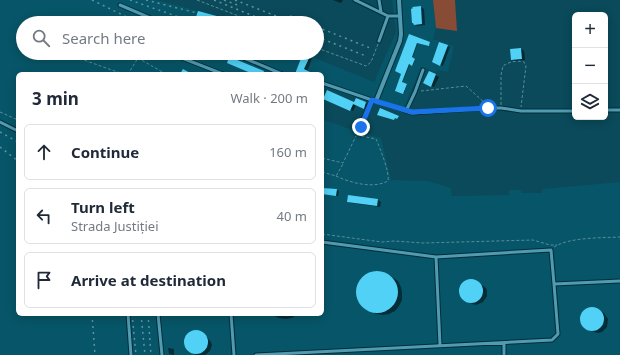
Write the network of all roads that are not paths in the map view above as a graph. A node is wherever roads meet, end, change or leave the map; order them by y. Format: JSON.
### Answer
{"nodes":[{"id":1,"x":355,"y":0,"type":"edge"},
{"id":2,"x":379,"y":0,"type":"edge"},
{"id":3,"x":399,"y":0,"type":"edge"},
{"id":4,"x":120,"y":5,"type":"dead end"},
{"id":5,"x":381,"y":12,"type":"junction"},
{"id":6,"x":146,"y":16,"type":"edge"},
{"id":7,"x":388,"y":16,"type":"junction"},
{"id":8,"x":400,"y":16,"type":"junction"},
{"id":9,"x":379,"y":40,"type":"road end"},
{"id":10,"x":187,"y":60,"type":"edge"},
{"id":11,"x":249,"y":60,"type":"edge"},
{"id":12,"x":423,"y":70,"type":"dead end"},
{"id":13,"x":218,"y":72,"type":"edge"},
{"id":14,"x":277,"y":72,"type":"edge"},
{"id":15,"x":324,"y":83,"type":"edge"},
{"id":16,"x":374,"y":101,"type":"junction"},
{"id":17,"x":608,"y":110,"type":"edge"},
{"id":18,"x":620,"y":110,"type":"edge"},
{"id":19,"x":406,"y":111,"type":"junction"},
{"id":20,"x":572,"y":111,"type":"edge"},
{"id":21,"x":0,"y":122,"type":"edge"},
{"id":22,"x":16,"y":130,"type":"edge"},
{"id":23,"x":358,"y":132,"type":"dead end"},
{"id":24,"x":324,"y":242,"type":"edge"},
{"id":25,"x":436,"y":257,"type":"junction"},
{"id":26,"x":620,"y":281,"type":"edge"},
{"id":27,"x":554,"y":284,"type":"junction"},
{"id":28,"x":128,"y":316,"type":"edge"},
{"id":29,"x":158,"y":316,"type":"edge"},
{"id":30,"x":231,"y":316,"type":"edge"},
{"id":31,"x":504,"y":343,"type":"junction"},
{"id":32,"x":440,"y":345,"type":"junction"},
{"id":33,"x":365,"y":349,"type":"junction"},
{"id":34,"x":131,"y":355,"type":"edge"},
{"id":35,"x":162,"y":355,"type":"edge"},
{"id":36,"x":234,"y":355,"type":"edge"},
{"id":37,"x":256,"y":355,"type":"edge"},
{"id":38,"x":365,"y":355,"type":"edge"},
{"id":39,"x":504,"y":355,"type":"edge"}],
"edges":[{"from":1,"to":5,"type":"lane"},
{"from":2,"to":5,"type":"lane"},
{"from":3,"to":8,"type":"street"},
{"from":4,"to":6,"type":"lane"},
{"from":5,"to":7,"type":"lane"},
{"from":7,"to":8,"type":"lane"},
{"from":7,"to":9,"type":"lane"},
{"from":8,"to":16,"type":"street"},
{"from":10,"to":13,"type":"lane"},
{"from":11,"to":14,"type":"lane"},
{"from":12,"to":19,"type":"lane"},
{"from":15,"to":16,"type":"lane"},
{"from":16,"to":19,"type":"lane"},
{"from":16,"to":23,"type":"street"},
{"from":17,"to":18,"type":"lane"},
{"from":19,"to":20,"type":"lane"},
{"from":21,"to":22,"type":"lane"},
{"from":24,"to":25,"type":"lane"},
{"from":25,"to":27,"type":"lane"},
{"from":25,"to":32,"type":"lane"},
{"from":26,"to":27,"type":"lane"},
{"from":27,"to":31,"type":"lane"},
{"from":28,"to":34,"type":"lane"},
{"from":29,"to":35,"type":"lane"},
{"from":30,"to":36,"type":"lane"},
{"from":31,"to":32,"type":"lane"},
{"from":31,"to":39,"type":"lane"},
{"from":32,"to":33,"type":"lane"},
{"from":33,"to":37,"type":"lane"},
{"from":33,"to":38,"type":"lane"}]}
